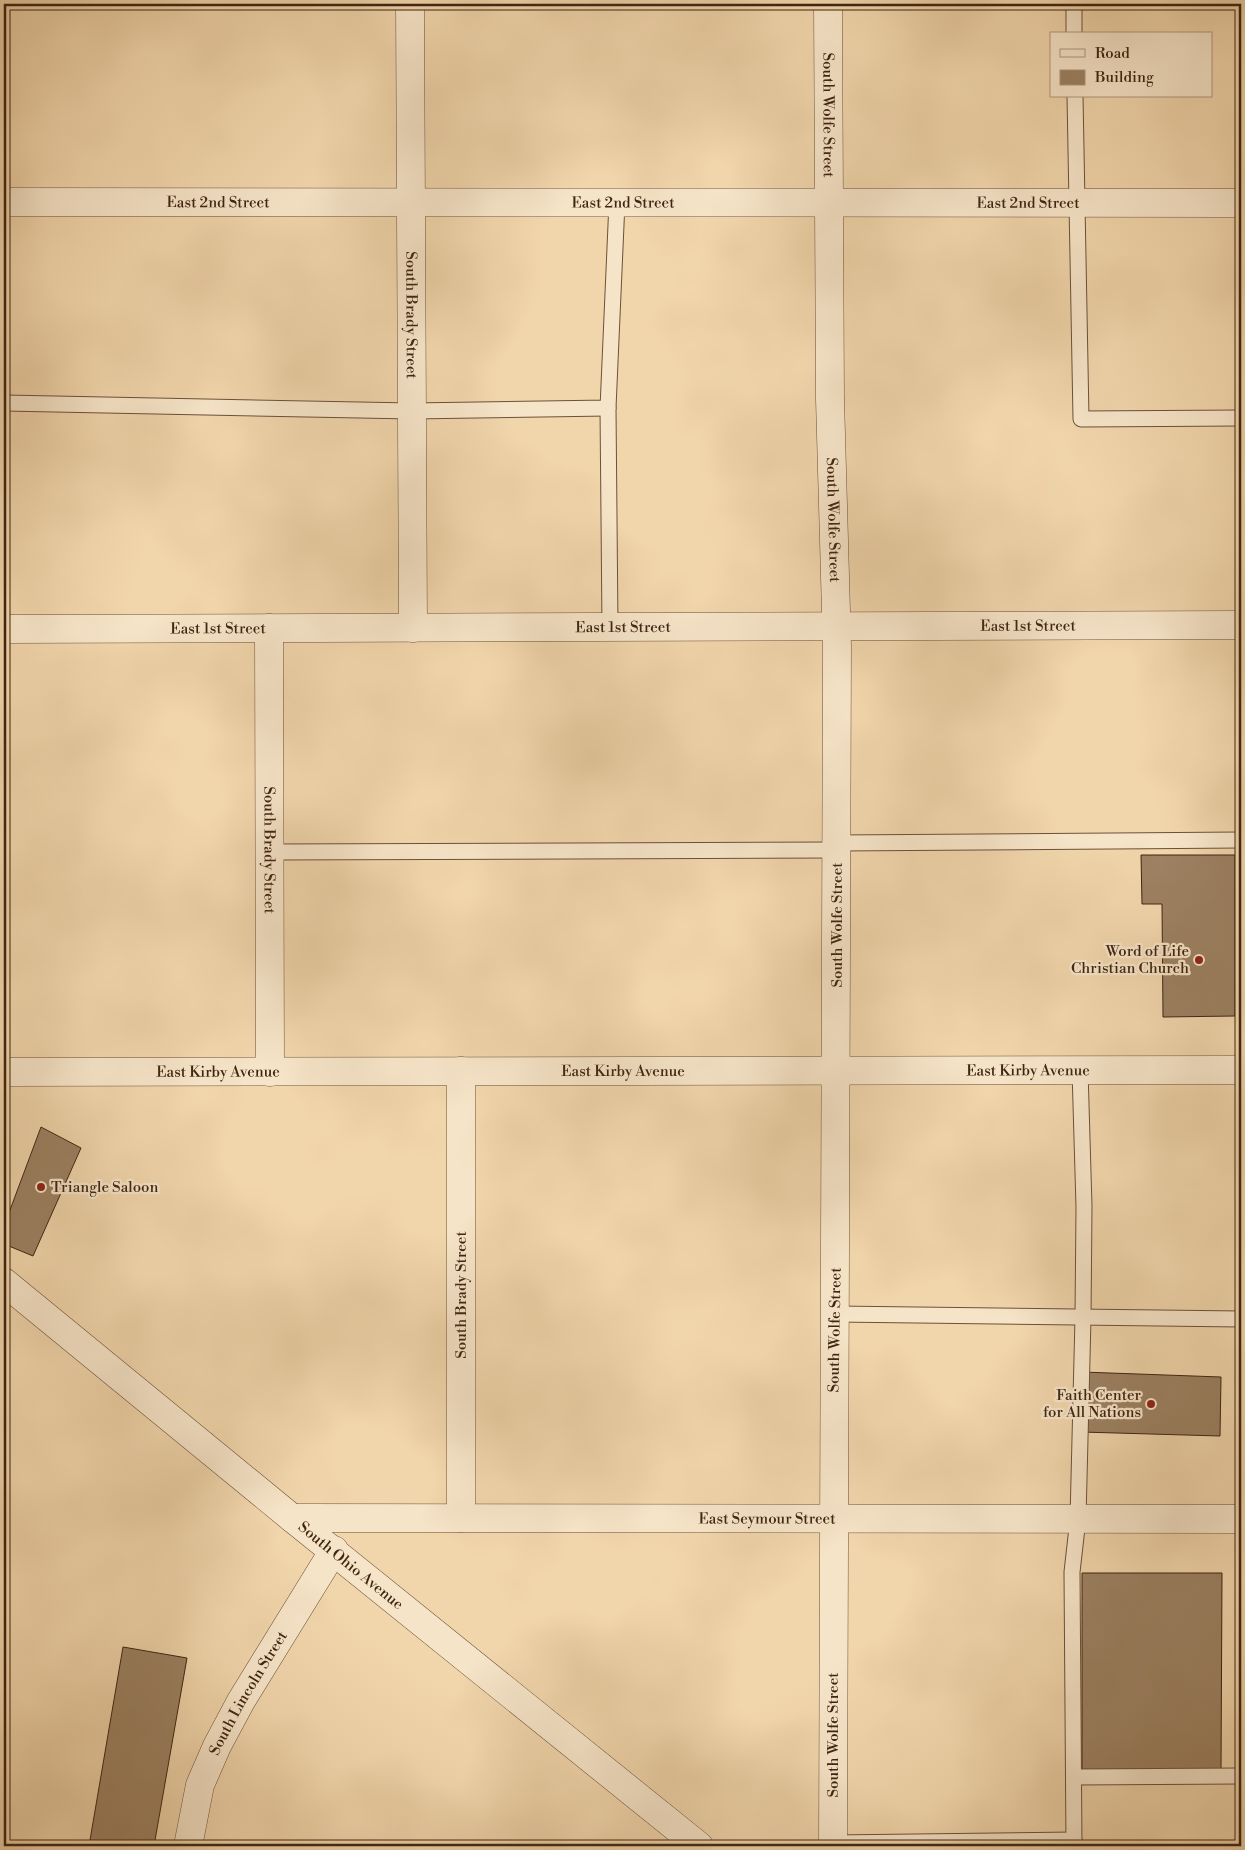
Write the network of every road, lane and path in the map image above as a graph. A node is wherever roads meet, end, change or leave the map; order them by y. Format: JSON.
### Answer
{"nodes":[{"id":1,"x":410,"y":4,"type":"edge"},
{"id":2,"x":828,"y":4,"type":"edge"},
{"id":3,"x":1074,"y":4,"type":"edge"},
{"id":4,"x":1074,"y":32,"type":"edge"},
{"id":5,"x":1075,"y":98,"type":"edge"},
{"id":6,"x":4,"y":202,"type":"edge"},
{"id":7,"x":412,"y":202,"type":"junction"},
{"id":8,"x":617,"y":202,"type":"junction"},
{"id":9,"x":830,"y":202,"type":"junction"},
{"id":10,"x":1077,"y":203,"type":"junction"},
{"id":11,"x":1241,"y":203,"type":"edge"},
{"id":12,"x":4,"y":403,"type":"edge"},
{"id":13,"x":608,"y":408,"type":"junction"},
{"id":14,"x":412,"y":411,"type":"junction"},
{"id":15,"x":1241,"y":418,"type":"edge"},
{"id":16,"x":1241,"y":625,"type":"edge"},
{"id":17,"x":835,"y":626,"type":"junction"},
{"id":18,"x":610,"y":627,"type":"junction"},
{"id":19,"x":269,"y":628,"type":"junction"},
{"id":20,"x":413,"y":628,"type":"junction"},
{"id":21,"x":4,"y":629,"type":"edge"},
{"id":22,"x":1241,"y":840,"type":"edge"},
{"id":23,"x":837,"y":847,"type":"junction"},
{"id":24,"x":269,"y":852,"type":"junction"},
{"id":25,"x":1080,"y":1070,"type":"junction"},
{"id":26,"x":1241,"y":1070,"type":"edge"},
{"id":27,"x":461,"y":1071,"type":"junction"},
{"id":28,"x":837,"y":1071,"type":"junction"},
{"id":29,"x":4,"y":1072,"type":"edge"},
{"id":30,"x":270,"y":1072,"type":"junction"},
{"id":31,"x":4,"y":1282,"type":"edge"},
{"id":32,"x":836,"y":1314,"type":"junction"},
{"id":33,"x":1083,"y":1318,"type":"junction"},
{"id":34,"x":1241,"y":1319,"type":"edge"},
{"id":35,"x":292,"y":1518,"type":"junction"},
{"id":36,"x":461,"y":1518,"type":"junction"},
{"id":37,"x":833,"y":1519,"type":"junction"},
{"id":38,"x":1078,"y":1519,"type":"junction"},
{"id":39,"x":1241,"y":1520,"type":"edge"},
{"id":40,"x":334,"y":1550,"type":"junction"},
{"id":41,"x":1241,"y":1776,"type":"edge"},
{"id":42,"x":1074,"y":1777,"type":"junction"},
{"id":43,"x":1074,"y":1843,"type":"edge"},
{"id":44,"x":833,"y":1844,"type":"edge"},
{"id":45,"x":188,"y":1846,"type":"edge"},
{"id":46,"x":698,"y":1846,"type":"edge"}],
"edges":[{"from":1,"to":7,"type":"street","name":"South Brady Street"},
{"from":2,"to":9,"type":"street","name":"South Wolfe Street"},
{"from":3,"to":4,"type":"lane"},
{"from":5,"to":10,"type":"lane"},
{"from":6,"to":7,"type":"street","name":"East 2nd Street"},
{"from":7,"to":8,"type":"street","name":"East 2nd Street"},
{"from":7,"to":14,"type":"street","name":"South Brady Street"},
{"from":8,"to":9,"type":"street","name":"East 2nd Street"},
{"from":8,"to":13,"type":"lane"},
{"from":9,"to":10,"type":"street","name":"East 2nd Street"},
{"from":9,"to":17,"type":"street","name":"South Wolfe Street"},
{"from":10,"to":11,"type":"street","name":"East 2nd Street"},
{"from":10,"to":15,"type":"lane"},
{"from":12,"to":14,"type":"lane"},
{"from":13,"to":14,"type":"lane"},
{"from":13,"to":18,"type":"lane"},
{"from":14,"to":20,"type":"street","name":"South Brady Street"},
{"from":16,"to":17,"type":"street","name":"East 1st Street"},
{"from":17,"to":18,"type":"street","name":"East 1st Street"},
{"from":17,"to":23,"type":"street","name":"South Wolfe Street"},
{"from":18,"to":20,"type":"street","name":"East 1st Street"},
{"from":19,"to":20,"type":"street","name":"East 1st Street"},
{"from":19,"to":21,"type":"street","name":"East 1st Street"},
{"from":19,"to":24,"type":"street","name":"South Brady Street"},
{"from":22,"to":23,"type":"lane"},
{"from":23,"to":24,"type":"lane"},
{"from":23,"to":28,"type":"street","name":"South Wolfe Street"},
{"from":24,"to":30,"type":"street","name":"South Brady Street"},
{"from":25,"to":26,"type":"street","name":"East Kirby Avenue"},
{"from":25,"to":28,"type":"street","name":"East Kirby Avenue"},
{"from":25,"to":33,"type":"lane"},
{"from":27,"to":28,"type":"street","name":"East Kirby Avenue"},
{"from":27,"to":30,"type":"street","name":"East Kirby Avenue"},
{"from":27,"to":36,"type":"street","name":"South Brady Street"},
{"from":28,"to":32,"type":"street","name":"South Wolfe Street"},
{"from":29,"to":30,"type":"street","name":"East Kirby Avenue"},
{"from":31,"to":35,"type":"street","name":"South Ohio Avenue"},
{"from":32,"to":33,"type":"lane"},
{"from":32,"to":37,"type":"street","name":"South Wolfe Street"},
{"from":33,"to":34,"type":"lane"},
{"from":33,"to":38,"type":"lane"},
{"from":35,"to":36,"type":"street","name":"East Seymour Street"},
{"from":35,"to":40,"type":"street","name":"South Ohio Avenue"},
{"from":36,"to":37,"type":"street","name":"East Seymour Street"},
{"from":37,"to":38,"type":"street","name":"East Seymour Street"},
{"from":37,"to":44,"type":"street","name":"South Wolfe Street"},
{"from":38,"to":39,"type":"street","name":"East Seymour Street"},
{"from":38,"to":42,"type":"lane"},
{"from":40,"to":45,"type":"street","name":"South Lincoln Street"},
{"from":40,"to":46,"type":"street","name":"South Ohio Avenue"},
{"from":41,"to":42,"type":"lane"},
{"from":42,"to":43,"type":"lane"},
{"from":43,"to":44,"type":"lane"}]}
